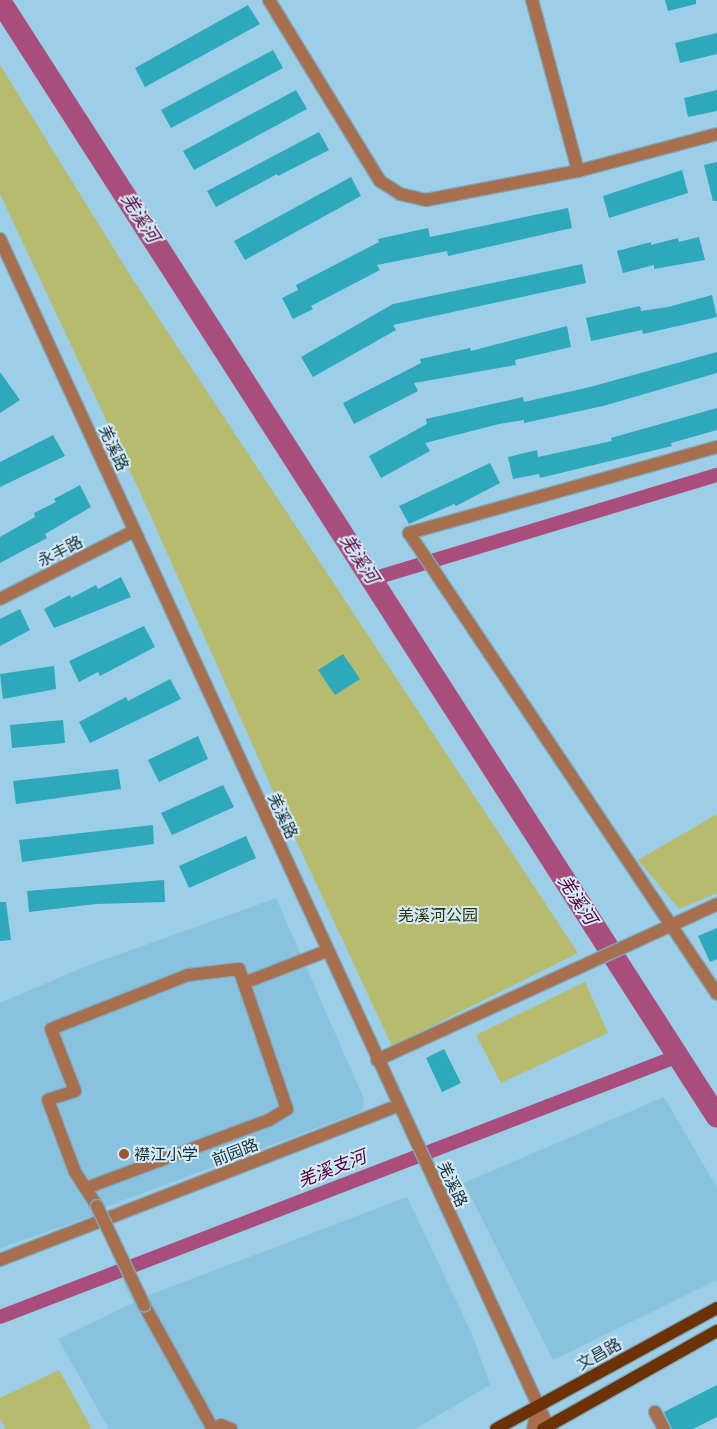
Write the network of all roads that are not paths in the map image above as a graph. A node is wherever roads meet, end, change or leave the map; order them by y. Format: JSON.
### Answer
{"nodes":[{"id":1,"x":269,"y":0,"type":"edge"},
{"id":2,"x":532,"y":0,"type":"edge"},
{"id":3,"x":717,"y":134,"type":"edge"},
{"id":4,"x":578,"y":170,"type":"junction"},
{"id":5,"x":0,"y":239,"type":"edge"},
{"id":6,"x":717,"y":447,"type":"edge"},
{"id":7,"x":134,"y":531,"type":"junction"},
{"id":8,"x":0,"y":599,"type":"edge"},
{"id":9,"x":717,"y":904,"type":"edge"},
{"id":10,"x":668,"y":924,"type":"junction"},
{"id":11,"x":327,"y":951,"type":"junction"},
{"id":12,"x":244,"y":983,"type":"junction"},
{"id":13,"x":717,"y":994,"type":"edge"},
{"id":14,"x":377,"y":1060,"type":"junction"},
{"id":15,"x":401,"y":1111,"type":"junction"},
{"id":16,"x":86,"y":1188,"type":"junction"},
{"id":17,"x":0,"y":1260,"type":"edge"},
{"id":18,"x":717,"y":1308,"type":"edge"},
{"id":19,"x":717,"y":1331,"type":"edge"},
{"id":20,"x":538,"y":1406,"type":"junction"},
{"id":21,"x":655,"y":1412,"type":"dead end"},
{"id":22,"x":546,"y":1428,"type":"edge"},
{"id":23,"x":214,"y":1429,"type":"edge"},
{"id":24,"x":231,"y":1429,"type":"edge"},
{"id":25,"x":496,"y":1429,"type":"edge"},
{"id":26,"x":534,"y":1429,"type":"edge"},
{"id":27,"x":664,"y":1429,"type":"edge"}],
"edges":[{"from":1,"to":4,"type":"street"},
{"from":2,"to":4,"type":"street"},
{"from":3,"to":4,"type":"street"},
{"from":5,"to":7,"type":"street","name":"羌溪路"},
{"from":6,"to":10,"type":"street"},
{"from":7,"to":8,"type":"street","name":"永丰路"},
{"from":7,"to":11,"type":"street","name":"羌溪路"},
{"from":9,"to":10,"type":"street"},
{"from":10,"to":13,"type":"street"},
{"from":10,"to":14,"type":"street"},
{"from":11,"to":12,"type":"street"},
{"from":11,"to":14,"type":"street","name":"羌溪路"},
{"from":12,"to":16,"type":"street"},
{"from":12,"to":16,"type":"street"},
{"from":14,"to":15,"type":"street","name":"羌溪路"},
{"from":15,"to":17,"type":"street","name":"前园路"},
{"from":15,"to":20,"type":"street","name":"羌溪路"},
{"from":16,"to":23,"type":"street","bridge":true},
{"from":18,"to":20,"type":"main road","name":"文昌路"},
{"from":19,"to":22,"type":"main road"},
{"from":20,"to":22,"type":"street","name":"羌溪路"},
{"from":20,"to":25,"type":"main road","name":"文昌路"},
{"from":20,"to":26,"type":"street"},
{"from":21,"to":27,"type":"street"},
{"from":23,"to":24,"type":"street"}]}
